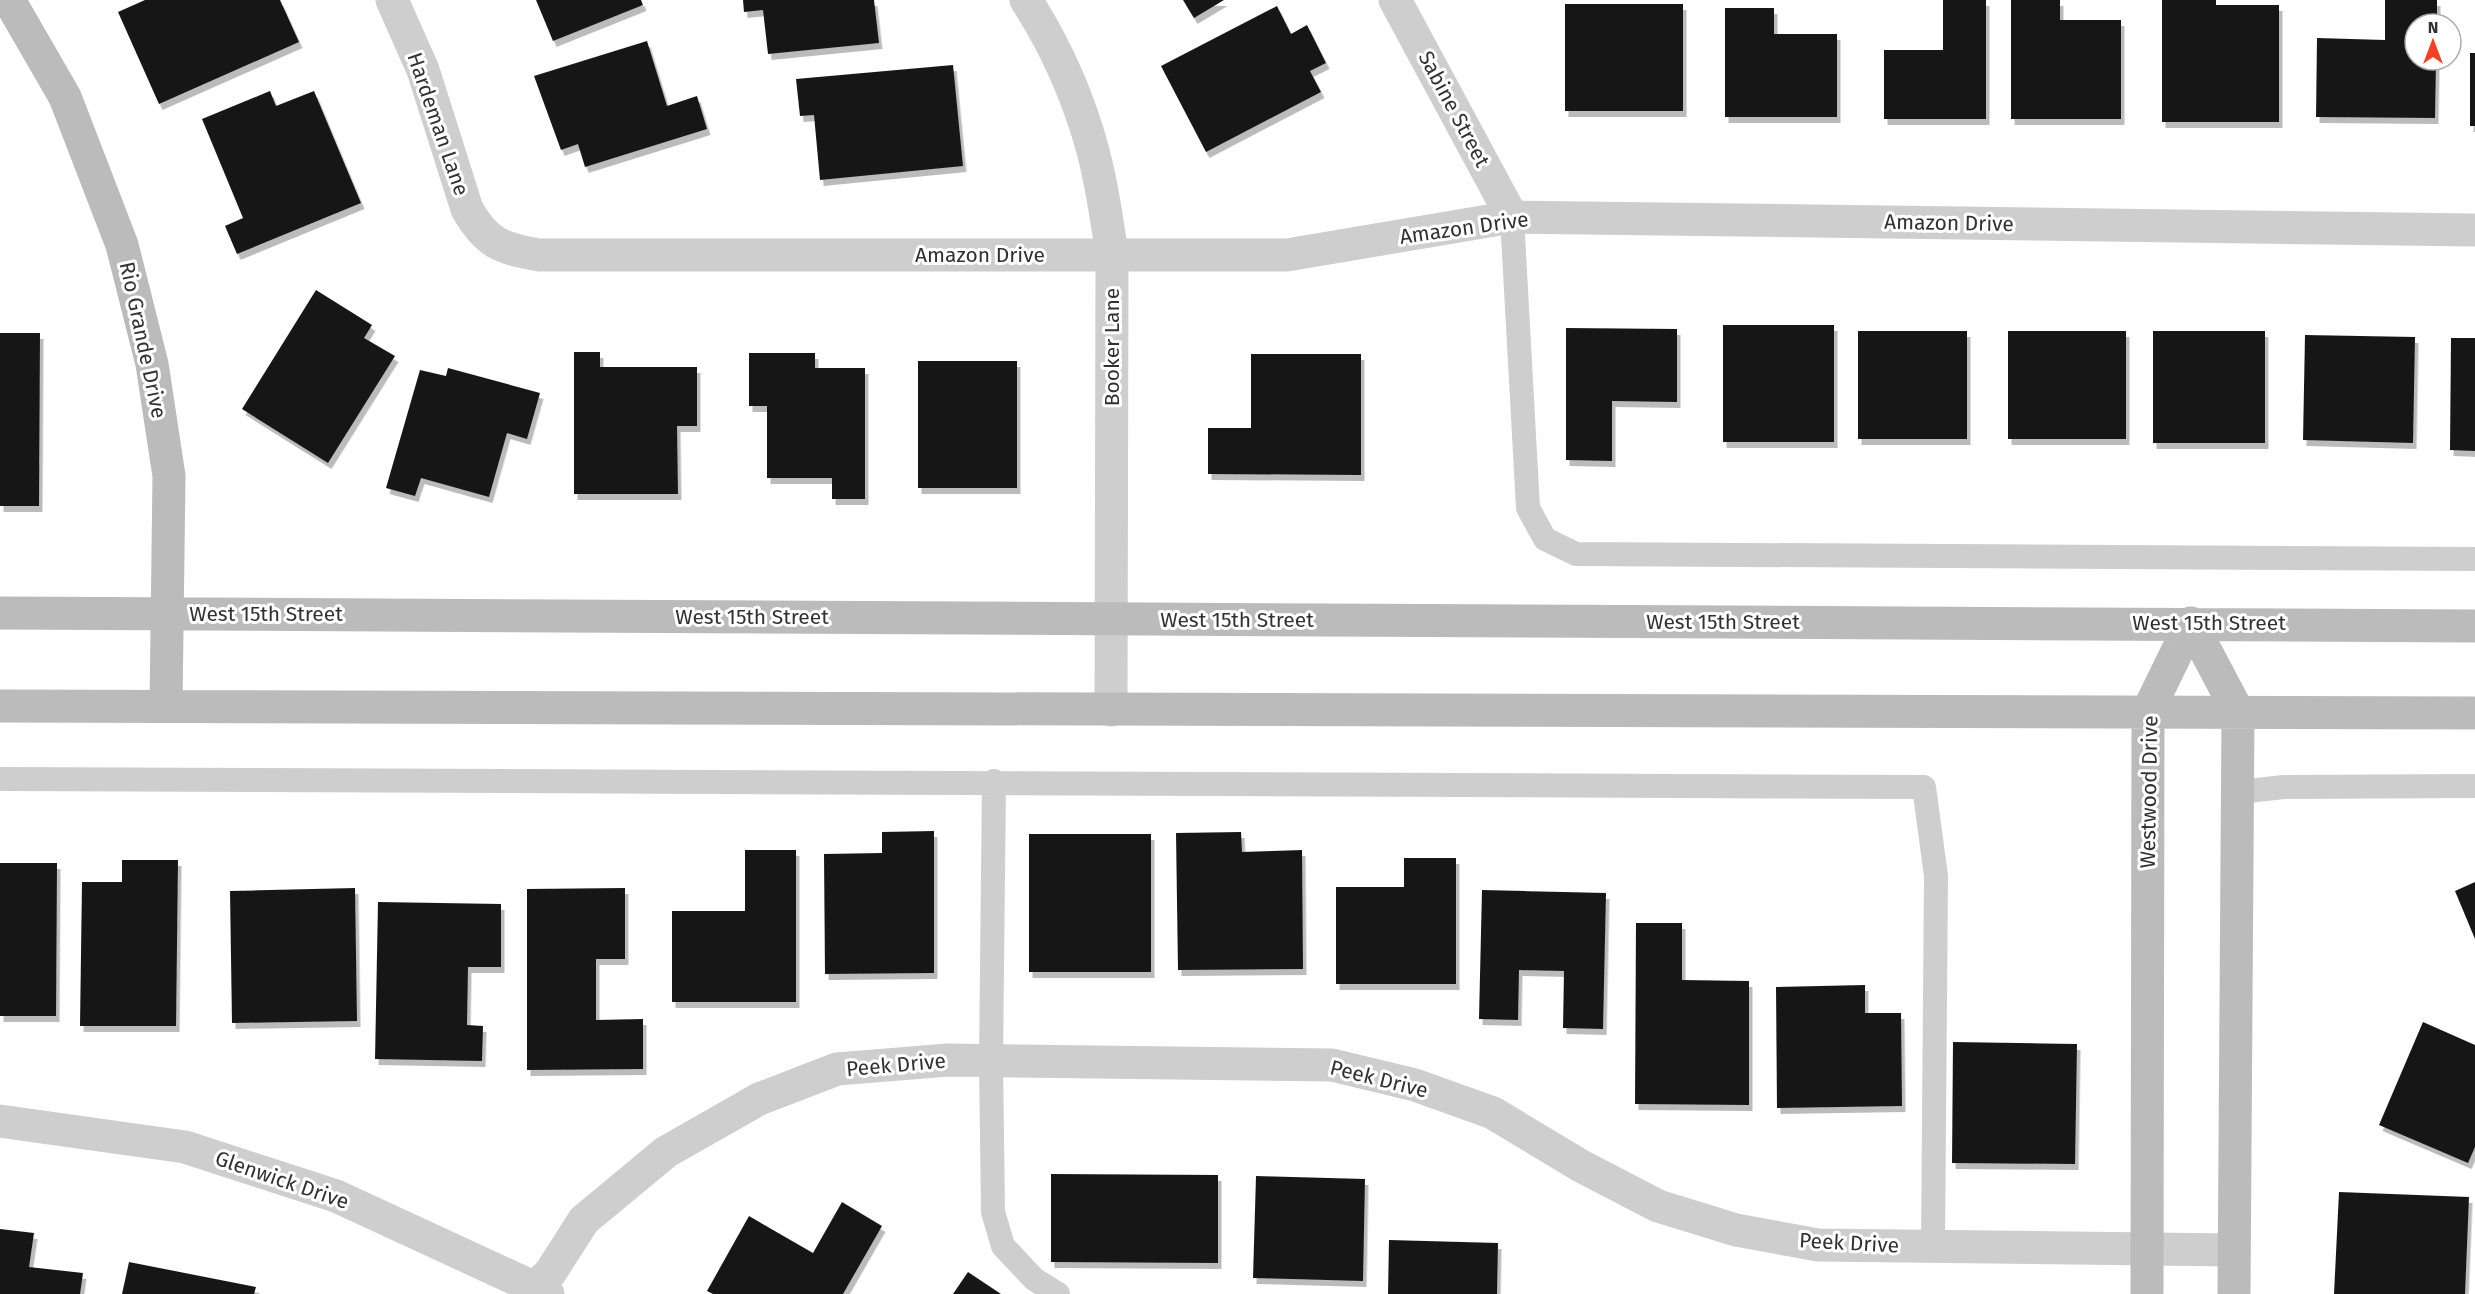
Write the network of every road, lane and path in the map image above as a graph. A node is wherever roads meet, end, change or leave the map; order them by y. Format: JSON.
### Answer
{"nodes":[{"id":1,"x":9,"y":0,"type":"edge"},
{"id":2,"x":392,"y":0,"type":"edge"},
{"id":3,"x":1026,"y":0,"type":"edge"},
{"id":4,"x":1395,"y":0,"type":"edge"},
{"id":5,"x":1512,"y":217,"type":"junction"},
{"id":6,"x":2475,"y":230,"type":"edge"},
{"id":7,"x":492,"y":242,"type":"joint"},
{"id":8,"x":1112,"y":255,"type":"junction"},
{"id":9,"x":2475,"y":558,"type":"edge"},
{"id":10,"x":0,"y":614,"type":"edge"},
{"id":11,"x":168,"y":614,"type":"junction"},
{"id":12,"x":1112,"y":620,"type":"junction"},
{"id":13,"x":2191,"y":623,"type":"junction"},
{"id":14,"x":2475,"y":626,"type":"edge"},
{"id":15,"x":0,"y":706,"type":"edge"},
{"id":16,"x":166,"y":706,"type":"junction"},
{"id":17,"x":1111,"y":710,"type":"junction"},
{"id":18,"x":2148,"y":711,"type":"junction"},
{"id":19,"x":2238,"y":712,"type":"junction"},
{"id":20,"x":2475,"y":713,"type":"edge"},
{"id":21,"x":0,"y":779,"type":"edge"},
{"id":22,"x":994,"y":782,"type":"junction"},
{"id":23,"x":2475,"y":786,"type":"edge"},
{"id":24,"x":2238,"y":792,"type":"junction"},
{"id":25,"x":991,"y":1061,"type":"junction"},
{"id":26,"x":0,"y":1121,"type":"edge"},
{"id":27,"x":1933,"y":1246,"type":"junction"},
{"id":28,"x":2147,"y":1248,"type":"junction"},
{"id":29,"x":2234,"y":1250,"type":"junction"},
{"id":30,"x":541,"y":1291,"type":"edge"},
{"id":31,"x":1058,"y":1294,"type":"edge"},
{"id":32,"x":2147,"y":1294,"type":"edge"},
{"id":33,"x":2234,"y":1294,"type":"edge"}],
"edges":[{"from":1,"to":11,"type":"main road","name":"Rio Grande Drive"},
{"from":2,"to":7,"type":"street","name":"Hardeman Lane"},
{"from":3,"to":8,"type":"street","name":"Booker Lane"},
{"from":4,"to":5,"type":"street","name":"Sabine Street"},
{"from":5,"to":6,"type":"street","name":"Amazon Drive"},
{"from":5,"to":8,"type":"street","name":"Amazon Drive"},
{"from":5,"to":9,"type":"lane"},
{"from":7,"to":8,"type":"street","name":"Amazon Drive"},
{"from":8,"to":12,"type":"street","name":"Booker Lane"},
{"from":10,"to":11,"type":"main road","name":"West 15th Street"},
{"from":11,"to":12,"type":"main road","name":"West 15th Street"},
{"from":11,"to":16,"type":"main road","name":"Rio Grande Drive"},
{"from":12,"to":13,"type":"main road","name":"West 15th Street"},
{"from":12,"to":17,"type":"street","name":"Booker Lane"},
{"from":13,"to":14,"type":"main road","name":"West 15th Street"},
{"from":13,"to":18,"type":"main road","name":"Westwood Drive"},
{"from":13,"to":19,"type":"main road"},
{"from":15,"to":16,"type":"main road"},
{"from":16,"to":17,"type":"main road"},
{"from":17,"to":18,"type":"main road"},
{"from":18,"to":19,"type":"main road"},
{"from":18,"to":28,"type":"main road","name":"Westwood Drive"},
{"from":19,"to":20,"type":"main road"},
{"from":19,"to":24,"type":"main road"},
{"from":21,"to":22,"type":"lane"},
{"from":22,"to":25,"type":"lane"},
{"from":22,"to":27,"type":"lane"},
{"from":23,"to":24,"type":"lane"},
{"from":24,"to":29,"type":"main road"},
{"from":25,"to":27,"type":"street","name":"Peek Drive"},
{"from":25,"to":30,"type":"street","name":"Peek Drive"},
{"from":25,"to":31,"type":"lane"},
{"from":26,"to":30,"type":"street","name":"Glenwick Drive"},
{"from":27,"to":28,"type":"street","name":"Peek Drive"},
{"from":28,"to":29,"type":"street","name":"Peek Drive"},
{"from":28,"to":32,"type":"main road","name":"Westwood Drive"},
{"from":29,"to":33,"type":"main road"}]}
